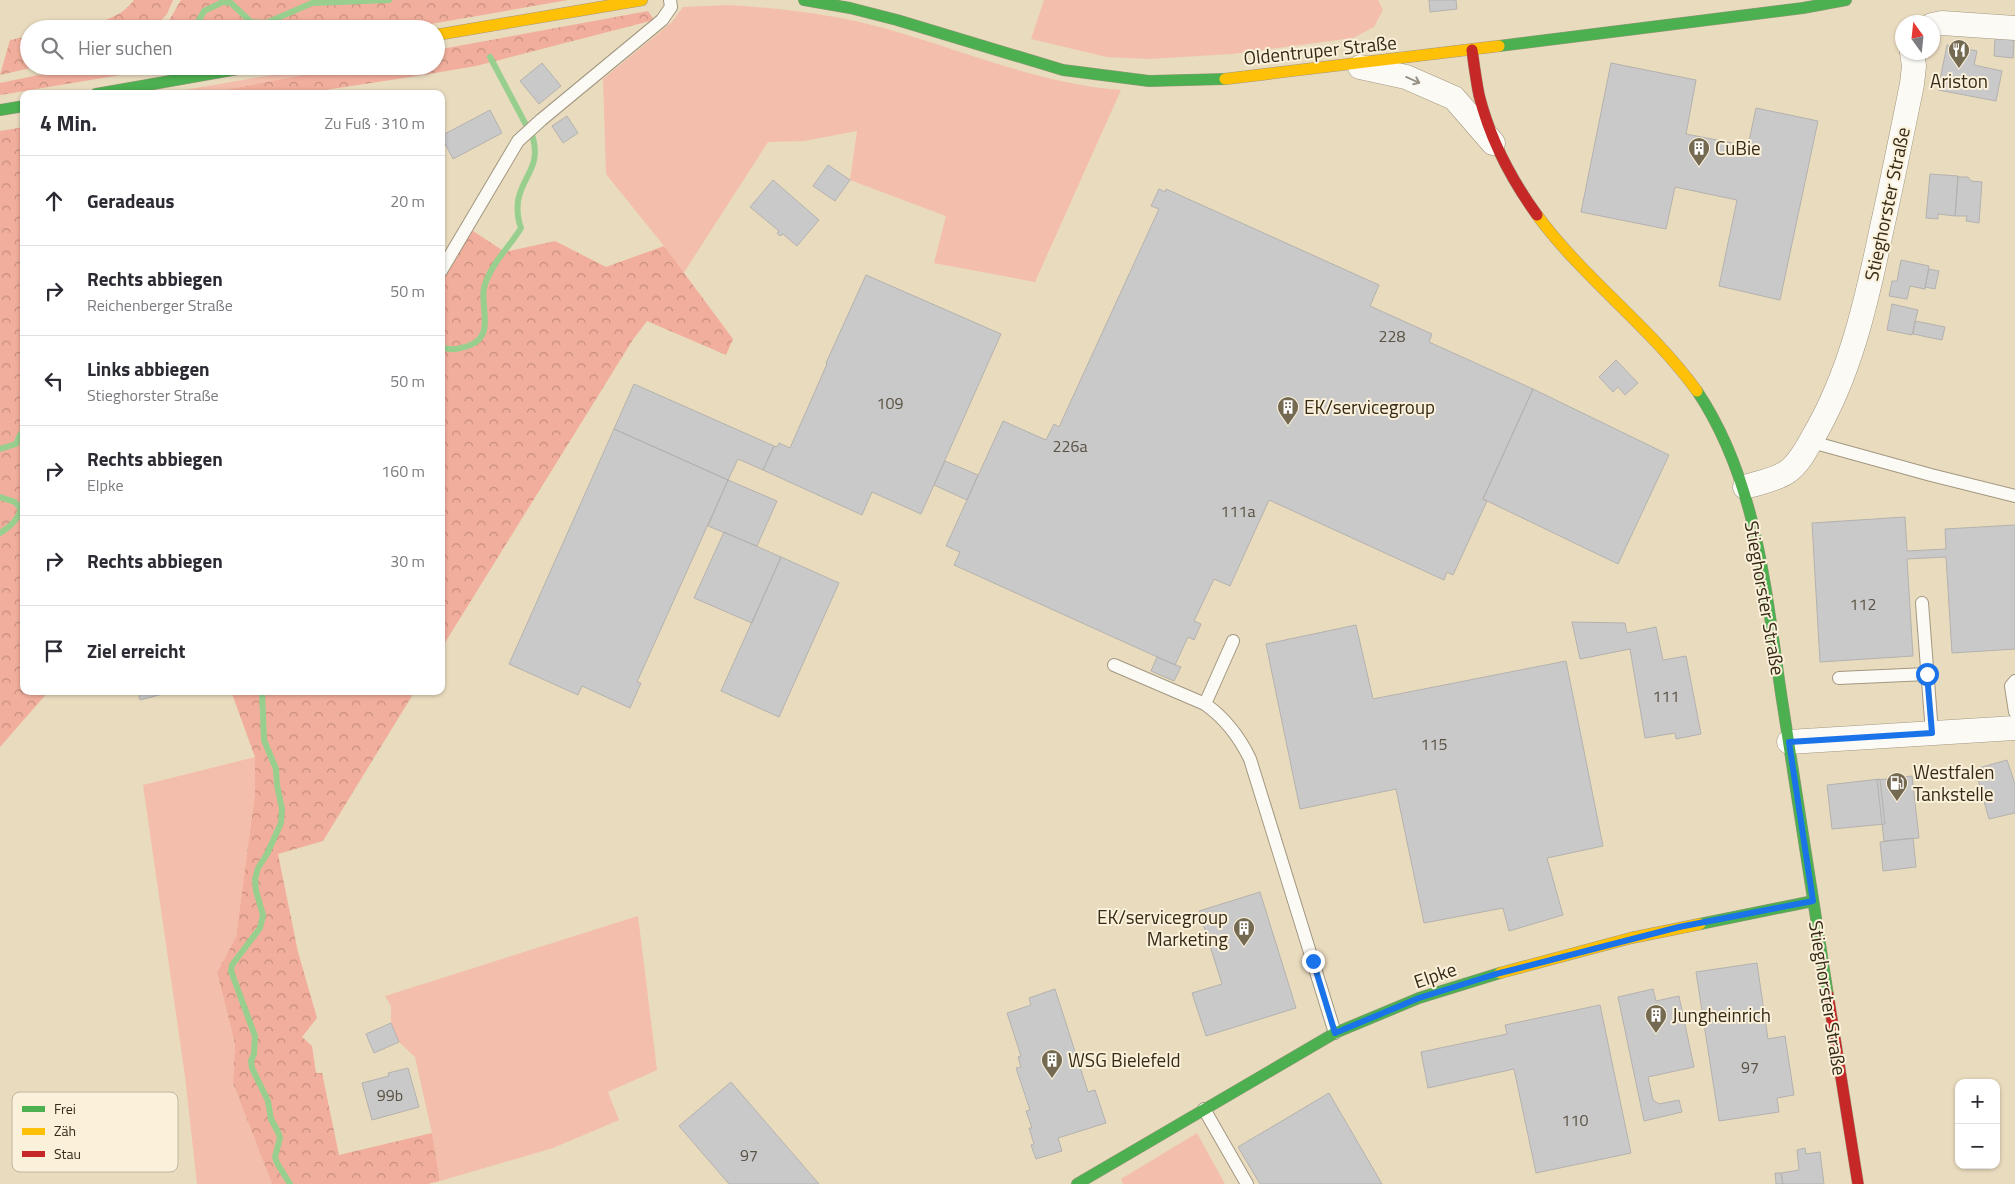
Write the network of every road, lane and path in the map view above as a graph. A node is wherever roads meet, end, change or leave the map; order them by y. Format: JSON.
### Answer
{"nodes":[{"id":1,"x":642,"y":0,"type":"edge"},
{"id":2,"x":670,"y":0,"type":"edge"},
{"id":3,"x":804,"y":0,"type":"edge"},
{"id":4,"x":1846,"y":0,"type":"edge"},
{"id":5,"x":1940,"y":23,"type":"edge"},
{"id":6,"x":2015,"y":28,"type":"edge"},
{"id":7,"x":445,"y":33,"type":"edge"},
{"id":8,"x":1472,"y":50,"type":"junction"},
{"id":9,"x":1913,"y":60,"type":"edge"},
{"id":10,"x":1349,"y":65,"type":"junction"},
{"id":11,"x":205,"y":75,"type":"edge"},
{"id":12,"x":119,"y":90,"type":"edge"},
{"id":13,"x":20,"y":107,"type":"edge"},
{"id":14,"x":0,"y":110,"type":"edge"},
{"id":15,"x":1499,"y":150,"type":"junction"},
{"id":16,"x":445,"y":264,"type":"edge"},
{"id":17,"x":1812,"y":439,"type":"junction"},
{"id":18,"x":1745,"y":487,"type":"junction"},
{"id":19,"x":2015,"y":496,"type":"edge"},
{"id":20,"x":1922,"y":604,"type":"dead end"},
{"id":21,"x":1233,"y":641,"type":"dead end"},
{"id":22,"x":1114,"y":665,"type":"dead end"},
{"id":23,"x":1927,"y":674,"type":"junction"},
{"id":24,"x":1839,"y":678,"type":"dead end"},
{"id":25,"x":2015,"y":680,"type":"edge"},
{"id":26,"x":1204,"y":704,"type":"junction"},
{"id":27,"x":2015,"y":712,"type":"edge"},
{"id":28,"x":2015,"y":728,"type":"edge"},
{"id":29,"x":1932,"y":733,"type":"junction"},
{"id":30,"x":1789,"y":742,"type":"junction"},
{"id":31,"x":1813,"y":901,"type":"junction"},
{"id":32,"x":1335,"y":1033,"type":"junction"},
{"id":33,"x":1204,"y":1109,"type":"junction"},
{"id":34,"x":1077,"y":1184,"type":"edge"},
{"id":35,"x":1247,"y":1184,"type":"edge"},
{"id":36,"x":1858,"y":1184,"type":"edge"}],
"edges":[{"from":1,"to":7,"type":"street"},
{"from":2,"to":16,"type":"lane"},
{"from":3,"to":10,"type":"street","name":"Oldentruper Straße"},
{"from":4,"to":8,"type":"street","name":"Oldentruper Straße"},
{"from":5,"to":6,"type":"street"},
{"from":8,"to":10,"type":"street","name":"Oldentruper Straße"},
{"from":8,"to":15,"type":"street","name":"Stieghorster Straße"},
{"from":9,"to":17,"type":"street","name":"Stieghorster Straße"},
{"from":10,"to":15,"type":"street","name":"Stieghorster Straße","one_way":true},
{"from":11,"to":12,"type":"street"},
{"from":13,"to":14,"type":"street"},
{"from":15,"to":18,"type":"street","name":"Stieghorster Straße"},
{"from":17,"to":18,"type":"street","name":"Stieghorster Straße"},
{"from":17,"to":19,"type":"lane"},
{"from":18,"to":30,"type":"street","name":"Stieghorster Straße"},
{"from":20,"to":23,"type":"lane"},
{"from":21,"to":26,"type":"lane"},
{"from":22,"to":26,"type":"lane"},
{"from":23,"to":24,"type":"lane"},
{"from":23,"to":29,"type":"lane"},
{"from":25,"to":27,"type":"lane"},
{"from":26,"to":32,"type":"lane"},
{"from":28,"to":29,"type":"street"},
{"from":29,"to":30,"type":"street"},
{"from":30,"to":31,"type":"street","name":"Stieghorster Straße"},
{"from":31,"to":32,"type":"street","name":"Elpke"},
{"from":31,"to":36,"type":"street","name":"Stieghorster Straße"},
{"from":32,"to":33,"type":"street","name":"Elpke"},
{"from":33,"to":34,"type":"street","name":"Elpke"},
{"from":33,"to":35,"type":"lane"}]}
